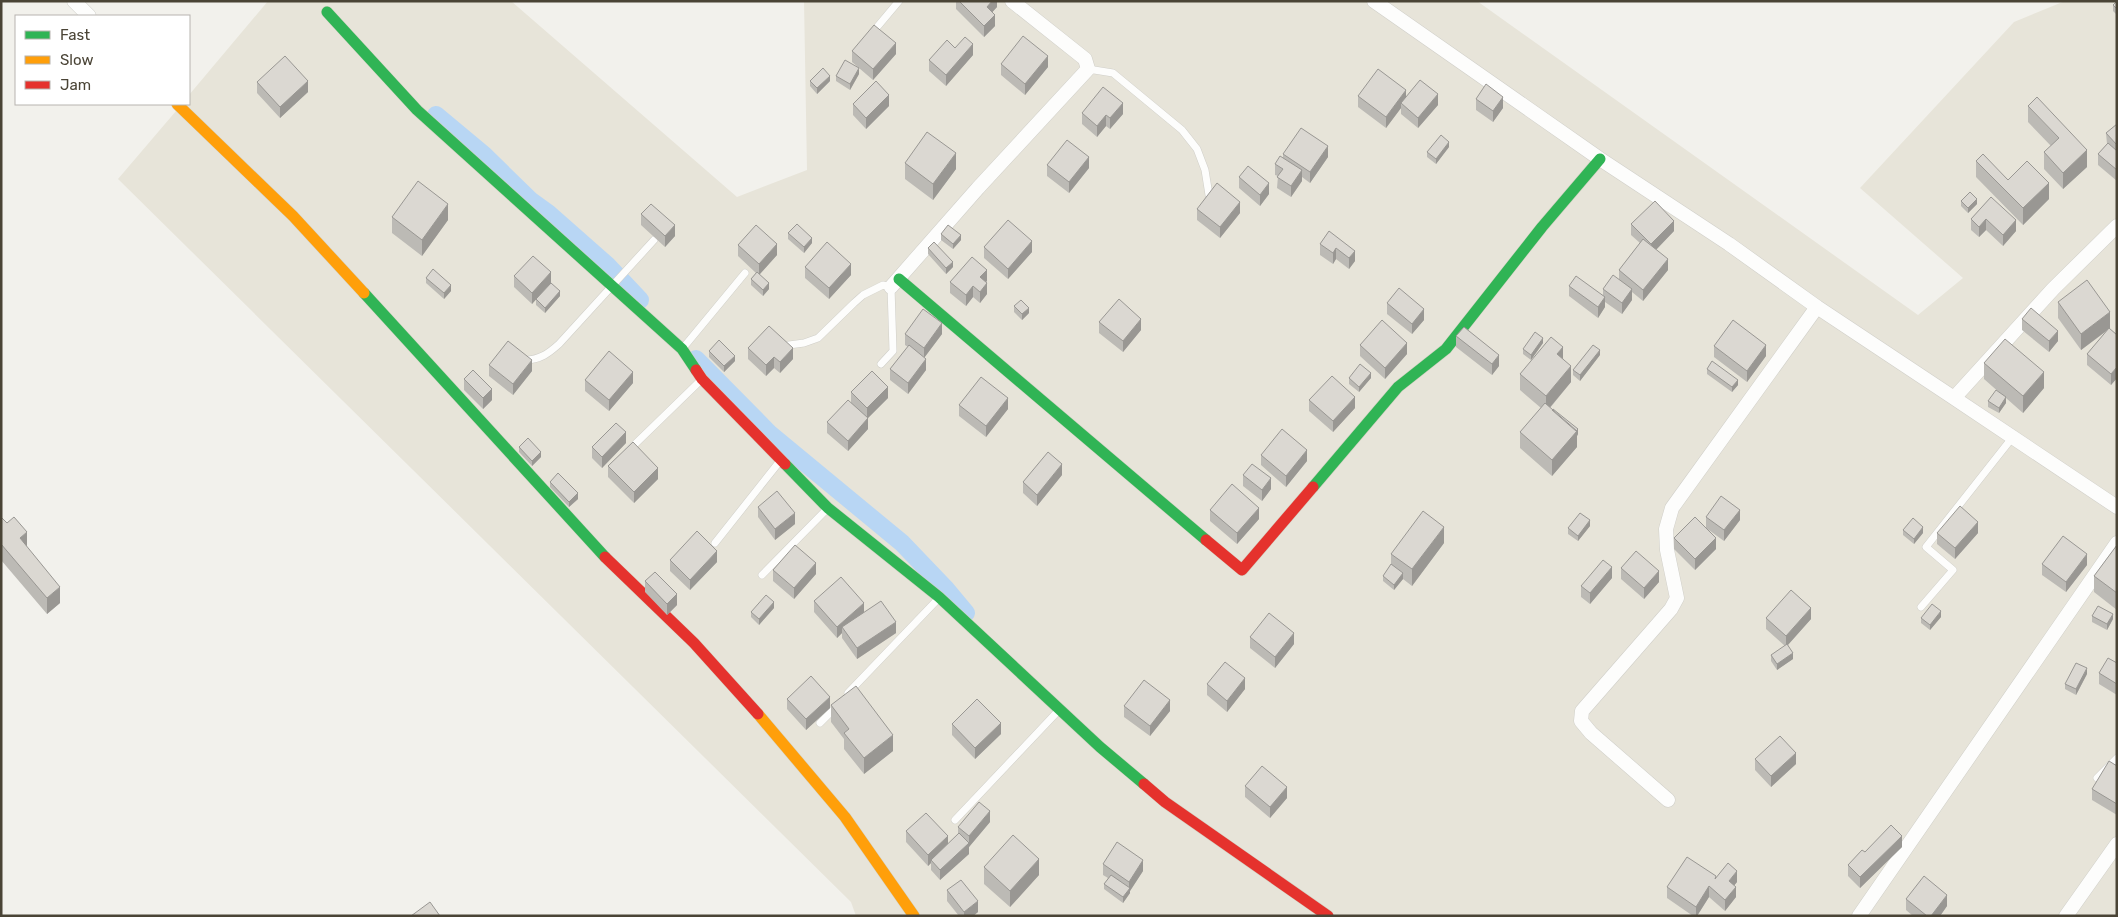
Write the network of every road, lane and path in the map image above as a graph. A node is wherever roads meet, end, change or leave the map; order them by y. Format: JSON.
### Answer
{"nodes":[{"id":1,"x":74,"y":1,"type":"edge"},
{"id":2,"x":899,"y":1,"type":"edge"},
{"id":3,"x":1012,"y":1,"type":"edge"},
{"id":4,"x":1374,"y":1,"type":"edge"},
{"id":5,"x":327,"y":12,"type":"dead end"},
{"id":6,"x":88,"y":15,"type":"edge"},
{"id":7,"x":878,"y":26,"type":"edge"},
{"id":8,"x":1088,"y":69,"type":"junction"},
{"id":9,"x":179,"y":105,"type":"edge"},
{"id":10,"x":1600,"y":158,"type":"junction"},
{"id":11,"x":1209,"y":195,"type":"edge"},
{"id":12,"x":2117,"y":226,"type":"edge"},
{"id":13,"x":654,"y":240,"type":"dead end"},
{"id":14,"x":745,"y":273,"type":"dead end"},
{"id":15,"x":896,"y":283,"type":"junction"},
{"id":16,"x":612,"y":286,"type":"junction"},
{"id":17,"x":1817,"y":307,"type":"junction"},
{"id":18,"x":790,"y":345,"type":"edge"},
{"id":19,"x":682,"y":349,"type":"junction"},
{"id":20,"x":525,"y":360,"type":"edge"},
{"id":21,"x":882,"y":364,"type":"dead end"},
{"id":22,"x":702,"y":379,"type":"junction"},
{"id":23,"x":1954,"y":398,"type":"junction"},
{"id":24,"x":2012,"y":438,"type":"junction"},
{"id":25,"x":627,"y":453,"type":"edge"},
{"id":26,"x":782,"y":459,"type":"junction"},
{"id":27,"x":2117,"y":507,"type":"edge"},
{"id":28,"x":828,"y":508,"type":"junction"},
{"id":29,"x":716,"y":543,"type":"dead end"},
{"id":30,"x":2117,"y":543,"type":"edge"},
{"id":31,"x":762,"y":575,"type":"dead end"},
{"id":32,"x":939,"y":597,"type":"junction"},
{"id":33,"x":1921,"y":607,"type":"dead end"},
{"id":34,"x":1060,"y":710,"type":"junction"},
{"id":35,"x":820,"y":723,"type":"dead end"},
{"id":36,"x":2117,"y":758,"type":"edge"},
{"id":37,"x":2097,"y":778,"type":"edge"},
{"id":38,"x":1668,"y":800,"type":"dead end"},
{"id":39,"x":955,"y":820,"type":"dead end"},
{"id":40,"x":2117,"y":844,"type":"edge"},
{"id":41,"x":914,"y":916,"type":"edge"},
{"id":42,"x":1328,"y":916,"type":"edge"},
{"id":43,"x":1859,"y":916,"type":"edge"},
{"id":44,"x":2066,"y":916,"type":"edge"}],
"edges":[{"from":1,"to":6,"type":"street"},
{"from":2,"to":7,"type":"lane"},
{"from":3,"to":8,"type":"street"},
{"from":4,"to":10,"type":"street"},
{"from":5,"to":16,"type":"street"},
{"from":8,"to":11,"type":"lane"},
{"from":8,"to":15,"type":"street"},
{"from":9,"to":41,"type":"street"},
{"from":10,"to":15,"type":"street"},
{"from":10,"to":17,"type":"street"},
{"from":12,"to":23,"type":"street"},
{"from":13,"to":16,"type":"lane"},
{"from":14,"to":19,"type":"lane"},
{"from":15,"to":18,"type":"lane"},
{"from":15,"to":21,"type":"lane"},
{"from":16,"to":19,"type":"street"},
{"from":16,"to":20,"type":"lane"},
{"from":17,"to":23,"type":"street"},
{"from":17,"to":38,"type":"street"},
{"from":19,"to":22,"type":"street"},
{"from":22,"to":25,"type":"lane"},
{"from":22,"to":26,"type":"street"},
{"from":23,"to":24,"type":"street"},
{"from":24,"to":27,"type":"street"},
{"from":24,"to":33,"type":"lane"},
{"from":26,"to":28,"type":"street"},
{"from":26,"to":29,"type":"lane"},
{"from":28,"to":31,"type":"lane"},
{"from":28,"to":32,"type":"street"},
{"from":30,"to":43,"type":"street"},
{"from":32,"to":34,"type":"street"},
{"from":32,"to":35,"type":"lane"},
{"from":34,"to":39,"type":"lane"},
{"from":34,"to":42,"type":"street"},
{"from":36,"to":37,"type":"lane"},
{"from":40,"to":44,"type":"street"}]}
